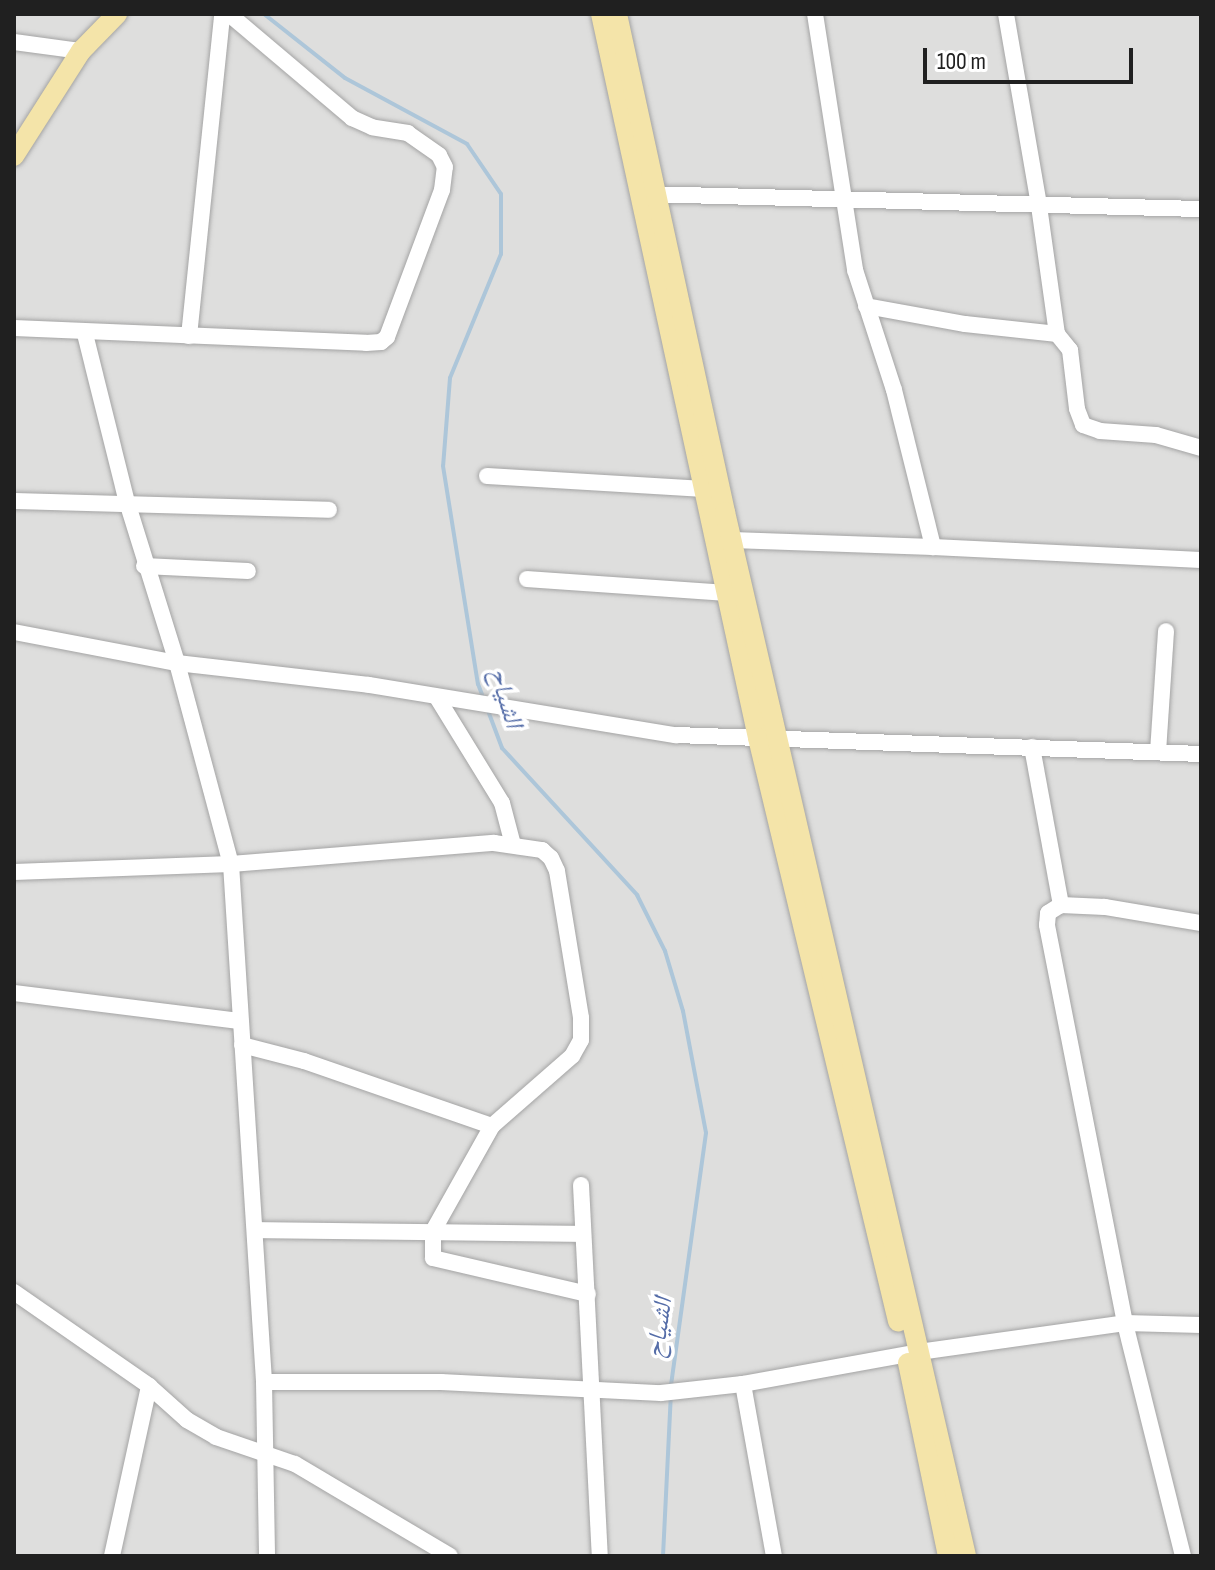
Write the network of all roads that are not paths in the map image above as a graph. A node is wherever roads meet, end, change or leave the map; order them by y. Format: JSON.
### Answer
{"nodes":[{"id":1,"x":117,"y":14,"type":"edge"},
{"id":2,"x":222,"y":14,"type":"edge"},
{"id":3,"x":229,"y":14,"type":"edge"},
{"id":4,"x":601,"y":14,"type":"edge"},
{"id":5,"x":617,"y":14,"type":"edge"},
{"id":6,"x":815,"y":14,"type":"edge"},
{"id":7,"x":1006,"y":14,"type":"edge"},
{"id":8,"x":14,"y":42,"type":"edge"},
{"id":9,"x":81,"y":51,"type":"junction"},
{"id":10,"x":14,"y":156,"type":"edge"},
{"id":11,"x":648,"y":194,"type":"junction"},
{"id":12,"x":845,"y":200,"type":"junction"},
{"id":13,"x":1039,"y":206,"type":"junction"},
{"id":14,"x":1201,"y":209,"type":"edge"},
{"id":15,"x":866,"y":306,"type":"junction"},
{"id":16,"x":14,"y":328,"type":"edge"},
{"id":17,"x":85,"y":334,"type":"junction"},
{"id":18,"x":1057,"y":334,"type":"junction"},
{"id":19,"x":189,"y":336,"type":"junction"},
{"id":20,"x":1201,"y":448,"type":"edge"},
{"id":21,"x":487,"y":476,"type":"dead end"},
{"id":22,"x":705,"y":489,"type":"junction"},
{"id":23,"x":14,"y":501,"type":"edge"},
{"id":24,"x":127,"y":502,"type":"junction"},
{"id":25,"x":329,"y":510,"type":"dead end"},
{"id":26,"x":732,"y":540,"type":"junction"},
{"id":27,"x":933,"y":547,"type":"junction"},
{"id":28,"x":1201,"y":560,"type":"edge"},
{"id":29,"x":144,"y":566,"type":"junction"},
{"id":30,"x":248,"y":571,"type":"dead end"},
{"id":31,"x":527,"y":579,"type":"dead end"},
{"id":32,"x":727,"y":593,"type":"junction"},
{"id":33,"x":1166,"y":631,"type":"dead end"},
{"id":34,"x":14,"y":632,"type":"edge"},
{"id":35,"x":177,"y":663,"type":"junction"},
{"id":36,"x":438,"y":699,"type":"junction"},
{"id":37,"x":780,"y":737,"type":"junction"},
{"id":38,"x":758,"y":738,"type":"junction"},
{"id":39,"x":1032,"y":747,"type":"junction"},
{"id":40,"x":1158,"y":752,"type":"junction"},
{"id":41,"x":1201,"y":754,"type":"edge"},
{"id":42,"x":513,"y":845,"type":"junction"},
{"id":43,"x":231,"y":864,"type":"junction"},
{"id":44,"x":14,"y":872,"type":"edge"},
{"id":45,"x":1061,"y":905,"type":"junction"},
{"id":46,"x":1201,"y":923,"type":"edge"},
{"id":47,"x":14,"y":993,"type":"edge"},
{"id":48,"x":239,"y":1021,"type":"junction"},
{"id":49,"x":242,"y":1045,"type":"junction"},
{"id":50,"x":492,"y":1126,"type":"junction"},
{"id":51,"x":581,"y":1185,"type":"dead end"},
{"id":52,"x":255,"y":1230,"type":"junction"},
{"id":53,"x":433,"y":1231,"type":"junction"},
{"id":54,"x":582,"y":1234,"type":"junction"},
{"id":55,"x":14,"y":1292,"type":"edge"},
{"id":56,"x":588,"y":1294,"type":"junction"},
{"id":57,"x":1125,"y":1323,"type":"junction"},
{"id":58,"x":1201,"y":1325,"type":"edge"},
{"id":59,"x":913,"y":1353,"type":"junction"},
{"id":60,"x":264,"y":1382,"type":"junction"},
{"id":61,"x":743,"y":1384,"type":"junction"},
{"id":62,"x":149,"y":1386,"type":"junction"},
{"id":63,"x":590,"y":1387,"type":"junction"},
{"id":64,"x":264,"y":1451,"type":"junction"},
{"id":65,"x":112,"y":1556,"type":"edge"},
{"id":66,"x":267,"y":1556,"type":"edge"},
{"id":67,"x":450,"y":1556,"type":"edge"},
{"id":68,"x":600,"y":1556,"type":"edge"},
{"id":69,"x":774,"y":1556,"type":"edge"},
{"id":70,"x":948,"y":1556,"type":"edge"},
{"id":71,"x":966,"y":1556,"type":"edge"},
{"id":72,"x":1183,"y":1556,"type":"edge"}],
"edges":[{"from":1,"to":9,"type":"main road"},
{"from":2,"to":19,"type":"street"},
{"from":3,"to":19,"type":"street"},
{"from":4,"to":11,"type":"main road"},
{"from":5,"to":11,"type":"main road"},
{"from":6,"to":12,"type":"street"},
{"from":7,"to":13,"type":"street"},
{"from":8,"to":9,"type":"street"},
{"from":9,"to":10,"type":"main road"},
{"from":11,"to":12,"type":"street"},
{"from":11,"to":22,"type":"main road"},
{"from":11,"to":26,"type":"main road"},
{"from":12,"to":13,"type":"street"},
{"from":12,"to":15,"type":"street"},
{"from":13,"to":14,"type":"street"},
{"from":13,"to":18,"type":"street"},
{"from":15,"to":18,"type":"street"},
{"from":15,"to":27,"type":"street"},
{"from":16,"to":17,"type":"street"},
{"from":17,"to":19,"type":"street"},
{"from":17,"to":24,"type":"street"},
{"from":18,"to":20,"type":"street"},
{"from":21,"to":22,"type":"street"},
{"from":22,"to":32,"type":"main road"},
{"from":23,"to":24,"type":"street"},
{"from":24,"to":25,"type":"street"},
{"from":24,"to":29,"type":"street"},
{"from":26,"to":27,"type":"street"},
{"from":26,"to":37,"type":"main road"},
{"from":27,"to":28,"type":"street"},
{"from":29,"to":30,"type":"street"},
{"from":29,"to":35,"type":"street"},
{"from":31,"to":32,"type":"street"},
{"from":32,"to":38,"type":"main road"},
{"from":33,"to":40,"type":"street"},
{"from":34,"to":35,"type":"street"},
{"from":35,"to":36,"type":"street"},
{"from":35,"to":43,"type":"street"},
{"from":36,"to":38,"type":"street"},
{"from":36,"to":42,"type":"street"},
{"from":37,"to":38,"type":"street"},
{"from":37,"to":39,"type":"street"},
{"from":37,"to":59,"type":"main road"},
{"from":38,"to":59,"type":"main road"},
{"from":39,"to":40,"type":"street"},
{"from":39,"to":45,"type":"street"},
{"from":40,"to":41,"type":"street"},
{"from":42,"to":43,"type":"street"},
{"from":42,"to":50,"type":"street"},
{"from":43,"to":44,"type":"street"},
{"from":43,"to":48,"type":"street"},
{"from":45,"to":46,"type":"street"},
{"from":45,"to":57,"type":"street"},
{"from":47,"to":48,"type":"street"},
{"from":48,"to":49,"type":"street"},
{"from":49,"to":50,"type":"street"},
{"from":49,"to":52,"type":"street"},
{"from":50,"to":53,"type":"street"},
{"from":51,"to":54,"type":"street"},
{"from":52,"to":53,"type":"street"},
{"from":52,"to":60,"type":"street"},
{"from":53,"to":54,"type":"street"},
{"from":53,"to":56,"type":"street"},
{"from":54,"to":56,"type":"street"},
{"from":55,"to":62,"type":"street"},
{"from":56,"to":63,"type":"street"},
{"from":57,"to":58,"type":"street"},
{"from":57,"to":59,"type":"street"},
{"from":57,"to":72,"type":"street"},
{"from":59,"to":61,"type":"street"},
{"from":59,"to":70,"type":"main road"},
{"from":59,"to":71,"type":"main road"},
{"from":60,"to":63,"type":"street"},
{"from":60,"to":64,"type":"street"},
{"from":61,"to":63,"type":"street"},
{"from":61,"to":69,"type":"street"},
{"from":62,"to":64,"type":"street"},
{"from":62,"to":65,"type":"street"},
{"from":63,"to":68,"type":"street"},
{"from":64,"to":66,"type":"street"},
{"from":64,"to":67,"type":"street"}]}
